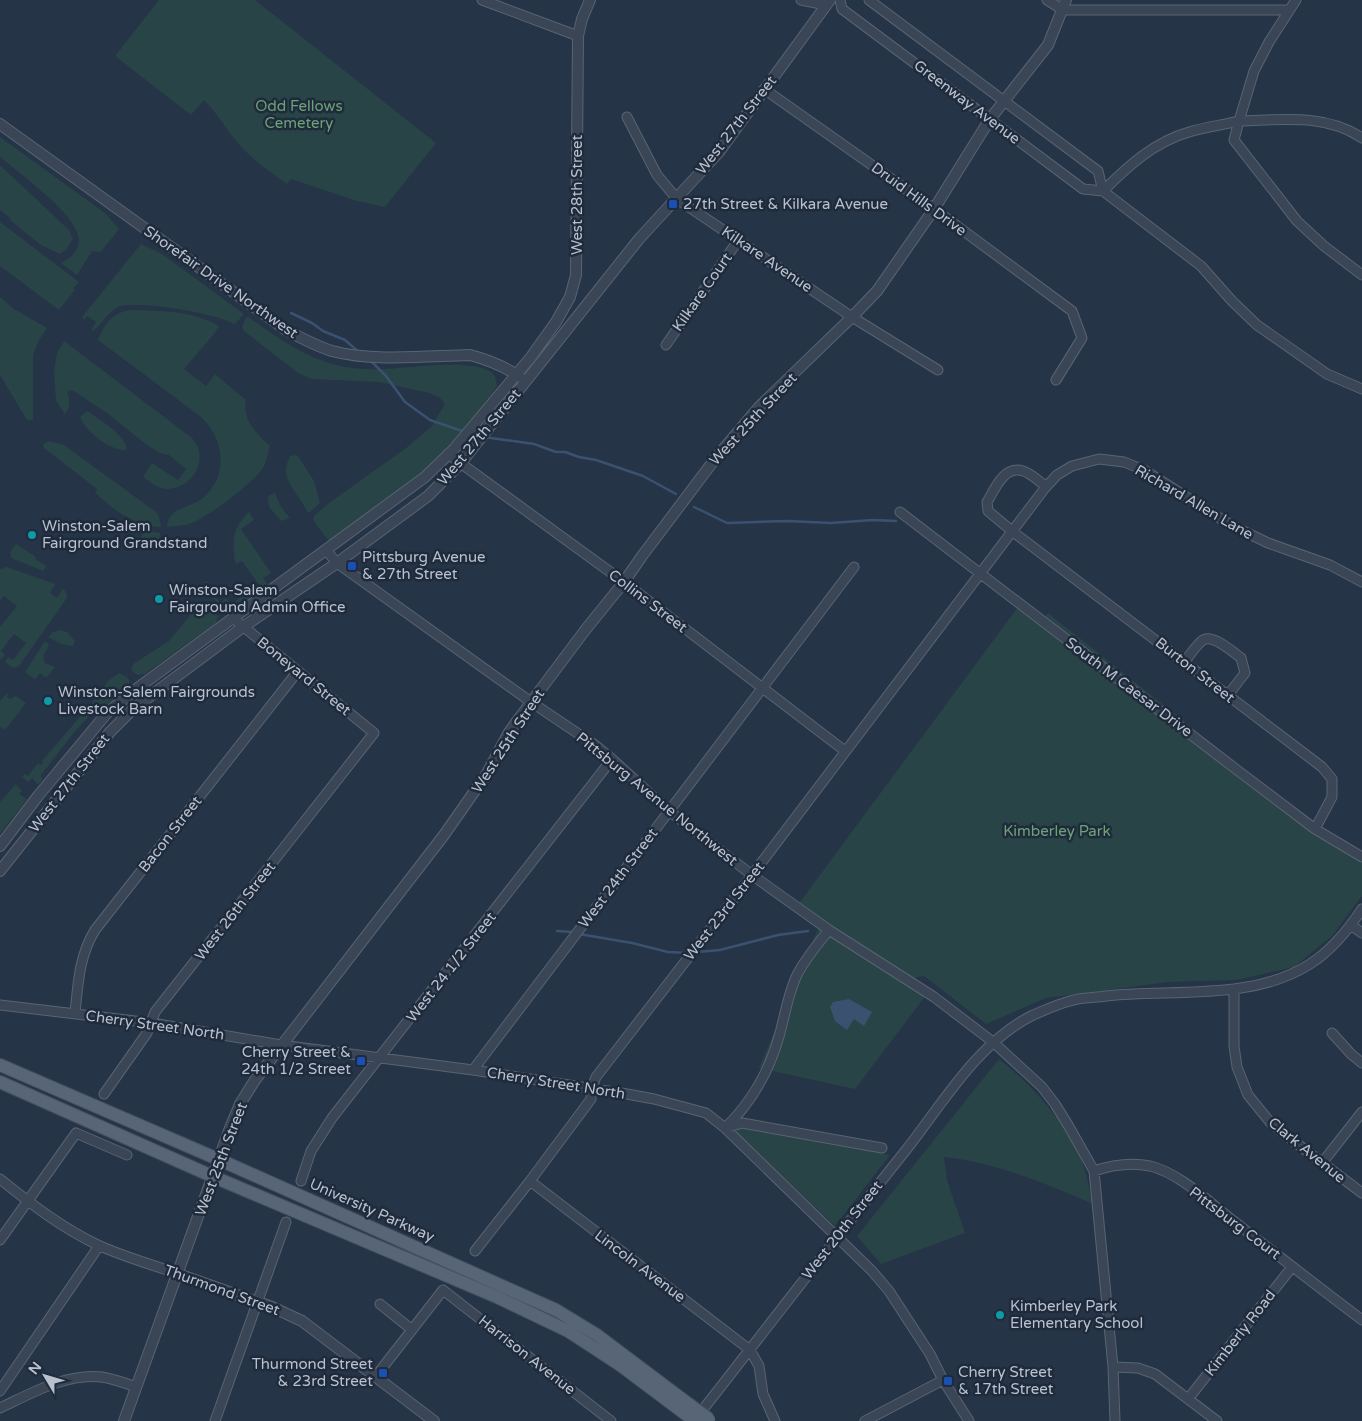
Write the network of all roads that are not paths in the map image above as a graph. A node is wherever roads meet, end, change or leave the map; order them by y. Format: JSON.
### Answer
{"nodes":[{"id":1,"x":482,"y":0,"type":"edge"},
{"id":2,"x":590,"y":0,"type":"edge"},
{"id":3,"x":801,"y":0,"type":"edge"},
{"id":4,"x":840,"y":0,"type":"edge"},
{"id":5,"x":869,"y":0,"type":"edge"},
{"id":6,"x":1047,"y":0,"type":"edge"},
{"id":7,"x":1296,"y":0,"type":"edge"},
{"id":8,"x":828,"y":2,"type":"edge"},
{"id":9,"x":1064,"y":5,"type":"edge"},
{"id":10,"x":1289,"y":10,"type":"junction"},
{"id":11,"x":578,"y":36,"type":"junction"},
{"id":12,"x":764,"y":89,"type":"junction"},
{"id":13,"x":1004,"y":100,"type":"junction"},
{"id":14,"x":627,"y":117,"type":"dead end"},
{"id":15,"x":990,"y":119,"type":"junction"},
{"id":16,"x":1239,"y":121,"type":"junction"},
{"id":17,"x":0,"y":124,"type":"edge"},
{"id":18,"x":1362,"y":138,"type":"edge"},
{"id":19,"x":1103,"y":191,"type":"junction"},
{"id":20,"x":677,"y":199,"type":"junction"},
{"id":21,"x":934,"y":209,"type":"junction"},
{"id":22,"x":739,"y":239,"type":"junction"},
{"id":23,"x":1362,"y":274,"type":"edge"},
{"id":24,"x":852,"y":317,"type":"junction"},
{"id":25,"x":666,"y":345,"type":"dead end"},
{"id":26,"x":938,"y":370,"type":"dead end"},
{"id":27,"x":516,"y":374,"type":"junction"},
{"id":28,"x":1056,"y":380,"type":"dead end"},
{"id":29,"x":526,"y":381,"type":"junction"},
{"id":30,"x":1362,"y":389,"type":"edge"},
{"id":31,"x":448,"y":454,"type":"junction"},
{"id":32,"x":460,"y":464,"type":"junction"},
{"id":33,"x":1046,"y":486,"type":"junction"},
{"id":34,"x":900,"y":512,"type":"dead end"},
{"id":35,"x":1012,"y":532,"type":"junction"},
{"id":36,"x":326,"y":550,"type":"junction"},
{"id":37,"x":337,"y":563,"type":"junction"},
{"id":38,"x":854,"y":567,"type":"dead end"},
{"id":39,"x":980,"y":574,"type":"junction"},
{"id":40,"x":624,"y":582,"type":"junction"},
{"id":41,"x":1362,"y":582,"type":"edge"},
{"id":42,"x":234,"y":619,"type":"junction"},
{"id":43,"x":243,"y":627,"type":"junction"},
{"id":44,"x":1185,"y":661,"type":"junction"},
{"id":45,"x":298,"y":671,"type":"junction"},
{"id":46,"x":764,"y":689,"type":"junction"},
{"id":47,"x":1228,"y":695,"type":"junction"},
{"id":48,"x":531,"y":702,"type":"junction"},
{"id":49,"x":374,"y":733,"type":"joint"},
{"id":50,"x":845,"y":751,"type":"junction"},
{"id":51,"x":612,"y":759,"type":"junction"},
{"id":52,"x":669,"y":811,"type":"junction"},
{"id":53,"x":1316,"y":829,"type":"junction"},
{"id":54,"x":0,"y":846,"type":"edge"},
{"id":55,"x":1362,"y":857,"type":"edge"},
{"id":56,"x":0,"y":871,"type":"edge"},
{"id":57,"x":752,"y":875,"type":"junction"},
{"id":58,"x":1362,"y":909,"type":"edge"},
{"id":59,"x":1351,"y":925,"type":"junction"},
{"id":60,"x":829,"y":930,"type":"junction"},
{"id":61,"x":1362,"y":933,"type":"edge"},
{"id":62,"x":1234,"y":989,"type":"junction"},
{"id":63,"x":0,"y":1005,"type":"edge"},
{"id":64,"x":75,"y":1014,"type":"junction"},
{"id":65,"x":152,"y":1023,"type":"junction"},
{"id":66,"x":1332,"y":1033,"type":"dead end"},
{"id":67,"x":993,"y":1042,"type":"junction"},
{"id":68,"x":281,"y":1045,"type":"junction"},
{"id":69,"x":381,"y":1057,"type":"junction"},
{"id":70,"x":1362,"y":1063,"type":"edge"},
{"id":71,"x":0,"y":1065,"type":"edge"},
{"id":72,"x":473,"y":1070,"type":"junction"},
{"id":73,"x":1,"y":1084,"type":"edge"},
{"id":74,"x":592,"y":1090,"type":"junction"},
{"id":75,"x":104,"y":1094,"type":"dead end"},
{"id":76,"x":1362,"y":1112,"type":"edge"},
{"id":77,"x":725,"y":1128,"type":"junction"},
{"id":78,"x":882,"y":1148,"type":"dead end"},
{"id":79,"x":127,"y":1155,"type":"dead end"},
{"id":80,"x":220,"y":1160,"type":"junction"},
{"id":81,"x":1322,"y":1163,"type":"junction"},
{"id":82,"x":1094,"y":1171,"type":"junction"},
{"id":83,"x":214,"y":1177,"type":"junction"},
{"id":84,"x":0,"y":1179,"type":"edge"},
{"id":85,"x":530,"y":1181,"type":"junction"},
{"id":86,"x":301,"y":1182,"type":"dead end"},
{"id":87,"x":1362,"y":1193,"type":"edge"},
{"id":88,"x":28,"y":1201,"type":"junction"},
{"id":89,"x":286,"y":1222,"type":"dead end"},
{"id":90,"x":836,"y":1237,"type":"junction"},
{"id":91,"x":0,"y":1240,"type":"edge"},
{"id":92,"x":99,"y":1246,"type":"junction"},
{"id":93,"x":475,"y":1251,"type":"dead end"},
{"id":94,"x":1292,"y":1267,"type":"junction"},
{"id":95,"x":178,"y":1274,"type":"junction"},
{"id":96,"x":258,"y":1302,"type":"junction"},
{"id":97,"x":380,"y":1304,"type":"dead end"},
{"id":98,"x":1362,"y":1320,"type":"edge"},
{"id":99,"x":411,"y":1329,"type":"junction"},
{"id":100,"x":750,"y":1350,"type":"junction"},
{"id":101,"x":1113,"y":1367,"type":"junction"},
{"id":102,"x":376,"y":1376,"type":"junction"},
{"id":103,"x":943,"y":1380,"type":"junction"},
{"id":104,"x":136,"y":1387,"type":"junction"},
{"id":105,"x":0,"y":1391,"type":"edge"},
{"id":106,"x":1188,"y":1399,"type":"junction"},
{"id":107,"x":0,"y":1408,"type":"edge"},
{"id":108,"x":687,"y":1409,"type":"junction"},
{"id":109,"x":710,"y":1420,"type":"edge"},
{"id":110,"x":124,"y":1421,"type":"edge"},
{"id":111,"x":216,"y":1421,"type":"edge"},
{"id":112,"x":434,"y":1421,"type":"edge"},
{"id":113,"x":611,"y":1421,"type":"edge"},
{"id":114,"x":694,"y":1421,"type":"edge"},
{"id":115,"x":775,"y":1421,"type":"edge"},
{"id":116,"x":864,"y":1421,"type":"edge"},
{"id":117,"x":969,"y":1421,"type":"edge"},
{"id":118,"x":1115,"y":1421,"type":"edge"},
{"id":119,"x":1217,"y":1421,"type":"edge"}],
"edges":[{"from":1,"to":11,"type":"street"},
{"from":2,"to":11,"type":"street","name":"West 28th Street"},
{"from":3,"to":8,"type":"street"},
{"from":4,"to":15,"type":"street","name":"Greenway Avenue"},
{"from":5,"to":13,"type":"street","name":"Greenway Avenue"},
{"from":6,"to":9,"type":"street"},
{"from":7,"to":10,"type":"street"},
{"from":8,"to":12,"type":"street","name":"West 27th Street"},
{"from":9,"to":10,"type":"street"},
{"from":9,"to":13,"type":"street","name":"West 25th Street"},
{"from":10,"to":16,"type":"street"},
{"from":11,"to":27,"type":"street","name":"West 28th Street"},
{"from":12,"to":20,"type":"street","name":"West 27th Street"},
{"from":12,"to":21,"type":"street","name":"Druid Hills Drive"},
{"from":13,"to":15,"type":"street","name":"West 25th Street"},
{"from":13,"to":19,"type":"street","name":"Greenway Avenue"},
{"from":14,"to":20,"type":"street","name":"Kilkare Avenue"},
{"from":15,"to":19,"type":"street","name":"Greenway Avenue"},
{"from":15,"to":21,"type":"street","name":"West 25th Street"},
{"from":16,"to":18,"type":"street"},
{"from":16,"to":19,"type":"street"},
{"from":16,"to":23,"type":"street"},
{"from":17,"to":27,"type":"street","name":"Shorefair Drive Northwest"},
{"from":19,"to":30,"type":"street","name":"Greenway Avenue"},
{"from":20,"to":22,"type":"street","name":"Kilkare Avenue"},
{"from":20,"to":29,"type":"street","name":"West 27th Street"},
{"from":21,"to":24,"type":"street","name":"West 25th Street"},
{"from":21,"to":28,"type":"street","name":"Druid Hills Drive"},
{"from":22,"to":24,"type":"street","name":"Kilkare Avenue"},
{"from":22,"to":25,"type":"street","name":"Kilkare Court"},
{"from":24,"to":26,"type":"street","name":"Kilkare Avenue"},
{"from":24,"to":40,"type":"street","name":"West 25th Street"},
{"from":27,"to":29,"type":"street","name":"Shorefair Drive Northwest"},
{"from":27,"to":31,"type":"street","name":"West 27th Street"},
{"from":29,"to":32,"type":"street","name":"West 27th Street"},
{"from":31,"to":32,"type":"street","name":"Collins Street"},
{"from":31,"to":36,"type":"street","name":"West 27th Street"},
{"from":32,"to":37,"type":"street","name":"West 27th Street"},
{"from":32,"to":40,"type":"street","name":"Collins Street"},
{"from":33,"to":35,"type":"street","name":"Richard Allen Lane"},
{"from":33,"to":35,"type":"street","name":"Burton Street"},
{"from":33,"to":41,"type":"street","name":"Richard Allen Lane"},
{"from":34,"to":39,"type":"street","name":"South M Caesar Drive"},
{"from":35,"to":39,"type":"street","name":"Richard Allen Lane"},
{"from":35,"to":44,"type":"street","name":"Burton Street"},
{"from":36,"to":37,"type":"street","name":"Pittsburg Avenue Northwest"},
{"from":36,"to":42,"type":"street","name":"West 27th Street"},
{"from":37,"to":43,"type":"street","name":"West 27th Street"},
{"from":37,"to":48,"type":"street","name":"Pittsburg Avenue Northwest"},
{"from":38,"to":46,"type":"street","name":"West 24th Street"},
{"from":39,"to":50,"type":"street","name":"West 23rd Street"},
{"from":39,"to":53,"type":"street","name":"South M Caesar Drive"},
{"from":40,"to":46,"type":"street","name":"Collins Street"},
{"from":40,"to":48,"type":"street","name":"West 25th Street"},
{"from":42,"to":43,"type":"street","name":"Boneyard Street"},
{"from":42,"to":54,"type":"street","name":"West 27th Street"},
{"from":43,"to":45,"type":"street","name":"Boneyard Street"},
{"from":43,"to":56,"type":"street","name":"West 27th Street"},
{"from":44,"to":47,"type":"street","name":"Burton Street"},
{"from":44,"to":47,"type":"street"},
{"from":45,"to":49,"type":"street","name":"Boneyard Street"},
{"from":45,"to":64,"type":"street","name":"Bacon Street"},
{"from":46,"to":50,"type":"street","name":"Collins Street"},
{"from":46,"to":52,"type":"street","name":"West 24th Street"},
{"from":47,"to":53,"type":"street","name":"Burton Street"},
{"from":48,"to":51,"type":"street","name":"Pittsburg Avenue Northwest"},
{"from":48,"to":68,"type":"street","name":"West 25th Street"},
{"from":49,"to":65,"type":"street","name":"West 26th Street"},
{"from":50,"to":57,"type":"street","name":"West 23rd Street"},
{"from":51,"to":52,"type":"street","name":"Pittsburg Avenue Northwest"},
{"from":51,"to":69,"type":"street","name":"West 24 1/2 Street"},
{"from":52,"to":57,"type":"street","name":"Pittsburg Avenue Northwest"},
{"from":52,"to":72,"type":"street","name":"West 24th Street"},
{"from":53,"to":55,"type":"street","name":"South M Caesar Drive"},
{"from":57,"to":60,"type":"street","name":"Pittsburg Avenue Northwest"},
{"from":57,"to":74,"type":"street","name":"West 23rd Street"},
{"from":58,"to":59,"type":"street","name":"West 20th Street"},
{"from":59,"to":61,"type":"street"},
{"from":59,"to":62,"type":"street","name":"West 20th Street"},
{"from":60,"to":67,"type":"street","name":"Pittsburg Avenue Northwest"},
{"from":60,"to":77,"type":"street"},
{"from":62,"to":67,"type":"street","name":"West 20th Street"},
{"from":62,"to":81,"type":"street","name":"Clark Avenue"},
{"from":63,"to":64,"type":"street","name":"Cherry Street North"},
{"from":64,"to":65,"type":"street","name":"Cherry Street North"},
{"from":65,"to":68,"type":"street","name":"Cherry Street North"},
{"from":65,"to":75,"type":"street","name":"West 26th Street"},
{"from":66,"to":70,"type":"street"},
{"from":67,"to":82,"type":"street","name":"Pittsburg Avenue Northwest"},
{"from":67,"to":90,"type":"street","name":"West 20th Street"},
{"from":68,"to":69,"type":"street","name":"Cherry Street North"},
{"from":68,"to":80,"type":"street","name":"West 25th Street"},
{"from":69,"to":72,"type":"street","name":"Cherry Street North"},
{"from":69,"to":86,"type":"street","name":"West 24 1/2 Street"},
{"from":71,"to":80,"type":"main road","name":"University Parkway"},
{"from":72,"to":74,"type":"street","name":"Cherry Street North"},
{"from":73,"to":83,"type":"main road","name":"University Parkway"},
{"from":74,"to":77,"type":"street","name":"Cherry Street North"},
{"from":74,"to":85,"type":"street","name":"West 23rd Street"},
{"from":76,"to":81,"type":"street"},
{"from":77,"to":78,"type":"street"},
{"from":77,"to":90,"type":"street","name":"Cherry Street North"},
{"from":79,"to":88,"type":"street"},
{"from":80,"to":83,"type":"street","name":"West 25th Street"},
{"from":80,"to":108,"type":"main road","name":"University Parkway"},
{"from":81,"to":87,"type":"street","name":"Clark Avenue"},
{"from":82,"to":94,"type":"street","name":"Pittsburg Court"},
{"from":82,"to":101,"type":"street"},
{"from":83,"to":95,"type":"street","name":"West 25th Street"},
{"from":83,"to":108,"type":"main road","name":"University Parkway"},
{"from":84,"to":88,"type":"street","name":"Thurmond Street"},
{"from":85,"to":93,"type":"street","name":"West 23rd Street"},
{"from":85,"to":100,"type":"street","name":"Lincoln Avenue"},
{"from":88,"to":91,"type":"street"},
{"from":88,"to":92,"type":"street","name":"Thurmond Street"},
{"from":89,"to":96,"type":"street"},
{"from":90,"to":100,"type":"street","name":"West 20th Street"},
{"from":90,"to":103,"type":"street","name":"Cherry Street North"},
{"from":92,"to":95,"type":"street","name":"Thurmond Street"},
{"from":92,"to":105,"type":"street"},
{"from":94,"to":98,"type":"street","name":"Pittsburg Court"},
{"from":94,"to":106,"type":"street","name":"Kimberly Road"},
{"from":95,"to":96,"type":"street","name":"Thurmond Street"},
{"from":95,"to":104,"type":"street","name":"West 25th Street"},
{"from":96,"to":102,"type":"street","name":"Thurmond Street"},
{"from":96,"to":111,"type":"street"},
{"from":97,"to":99,"type":"street"},
{"from":99,"to":102,"type":"street"},
{"from":99,"to":113,"type":"street","name":"Harrison Avenue"},
{"from":100,"to":114,"type":"street","name":"West 20th Street"},
{"from":100,"to":115,"type":"street"},
{"from":101,"to":106,"type":"street"},
{"from":101,"to":118,"type":"street"},
{"from":102,"to":112,"type":"street","name":"Thurmond Street"},
{"from":103,"to":116,"type":"street"},
{"from":103,"to":117,"type":"street","name":"Cherry Street North"},
{"from":104,"to":107,"type":"street"},
{"from":104,"to":110,"type":"street","name":"West 25th Street"},
{"from":106,"to":119,"type":"street"},
{"from":108,"to":109,"type":"main road","name":"University Parkway","bridge":true},
{"from":108,"to":114,"type":"main road","name":"University Parkway","bridge":true}]}
